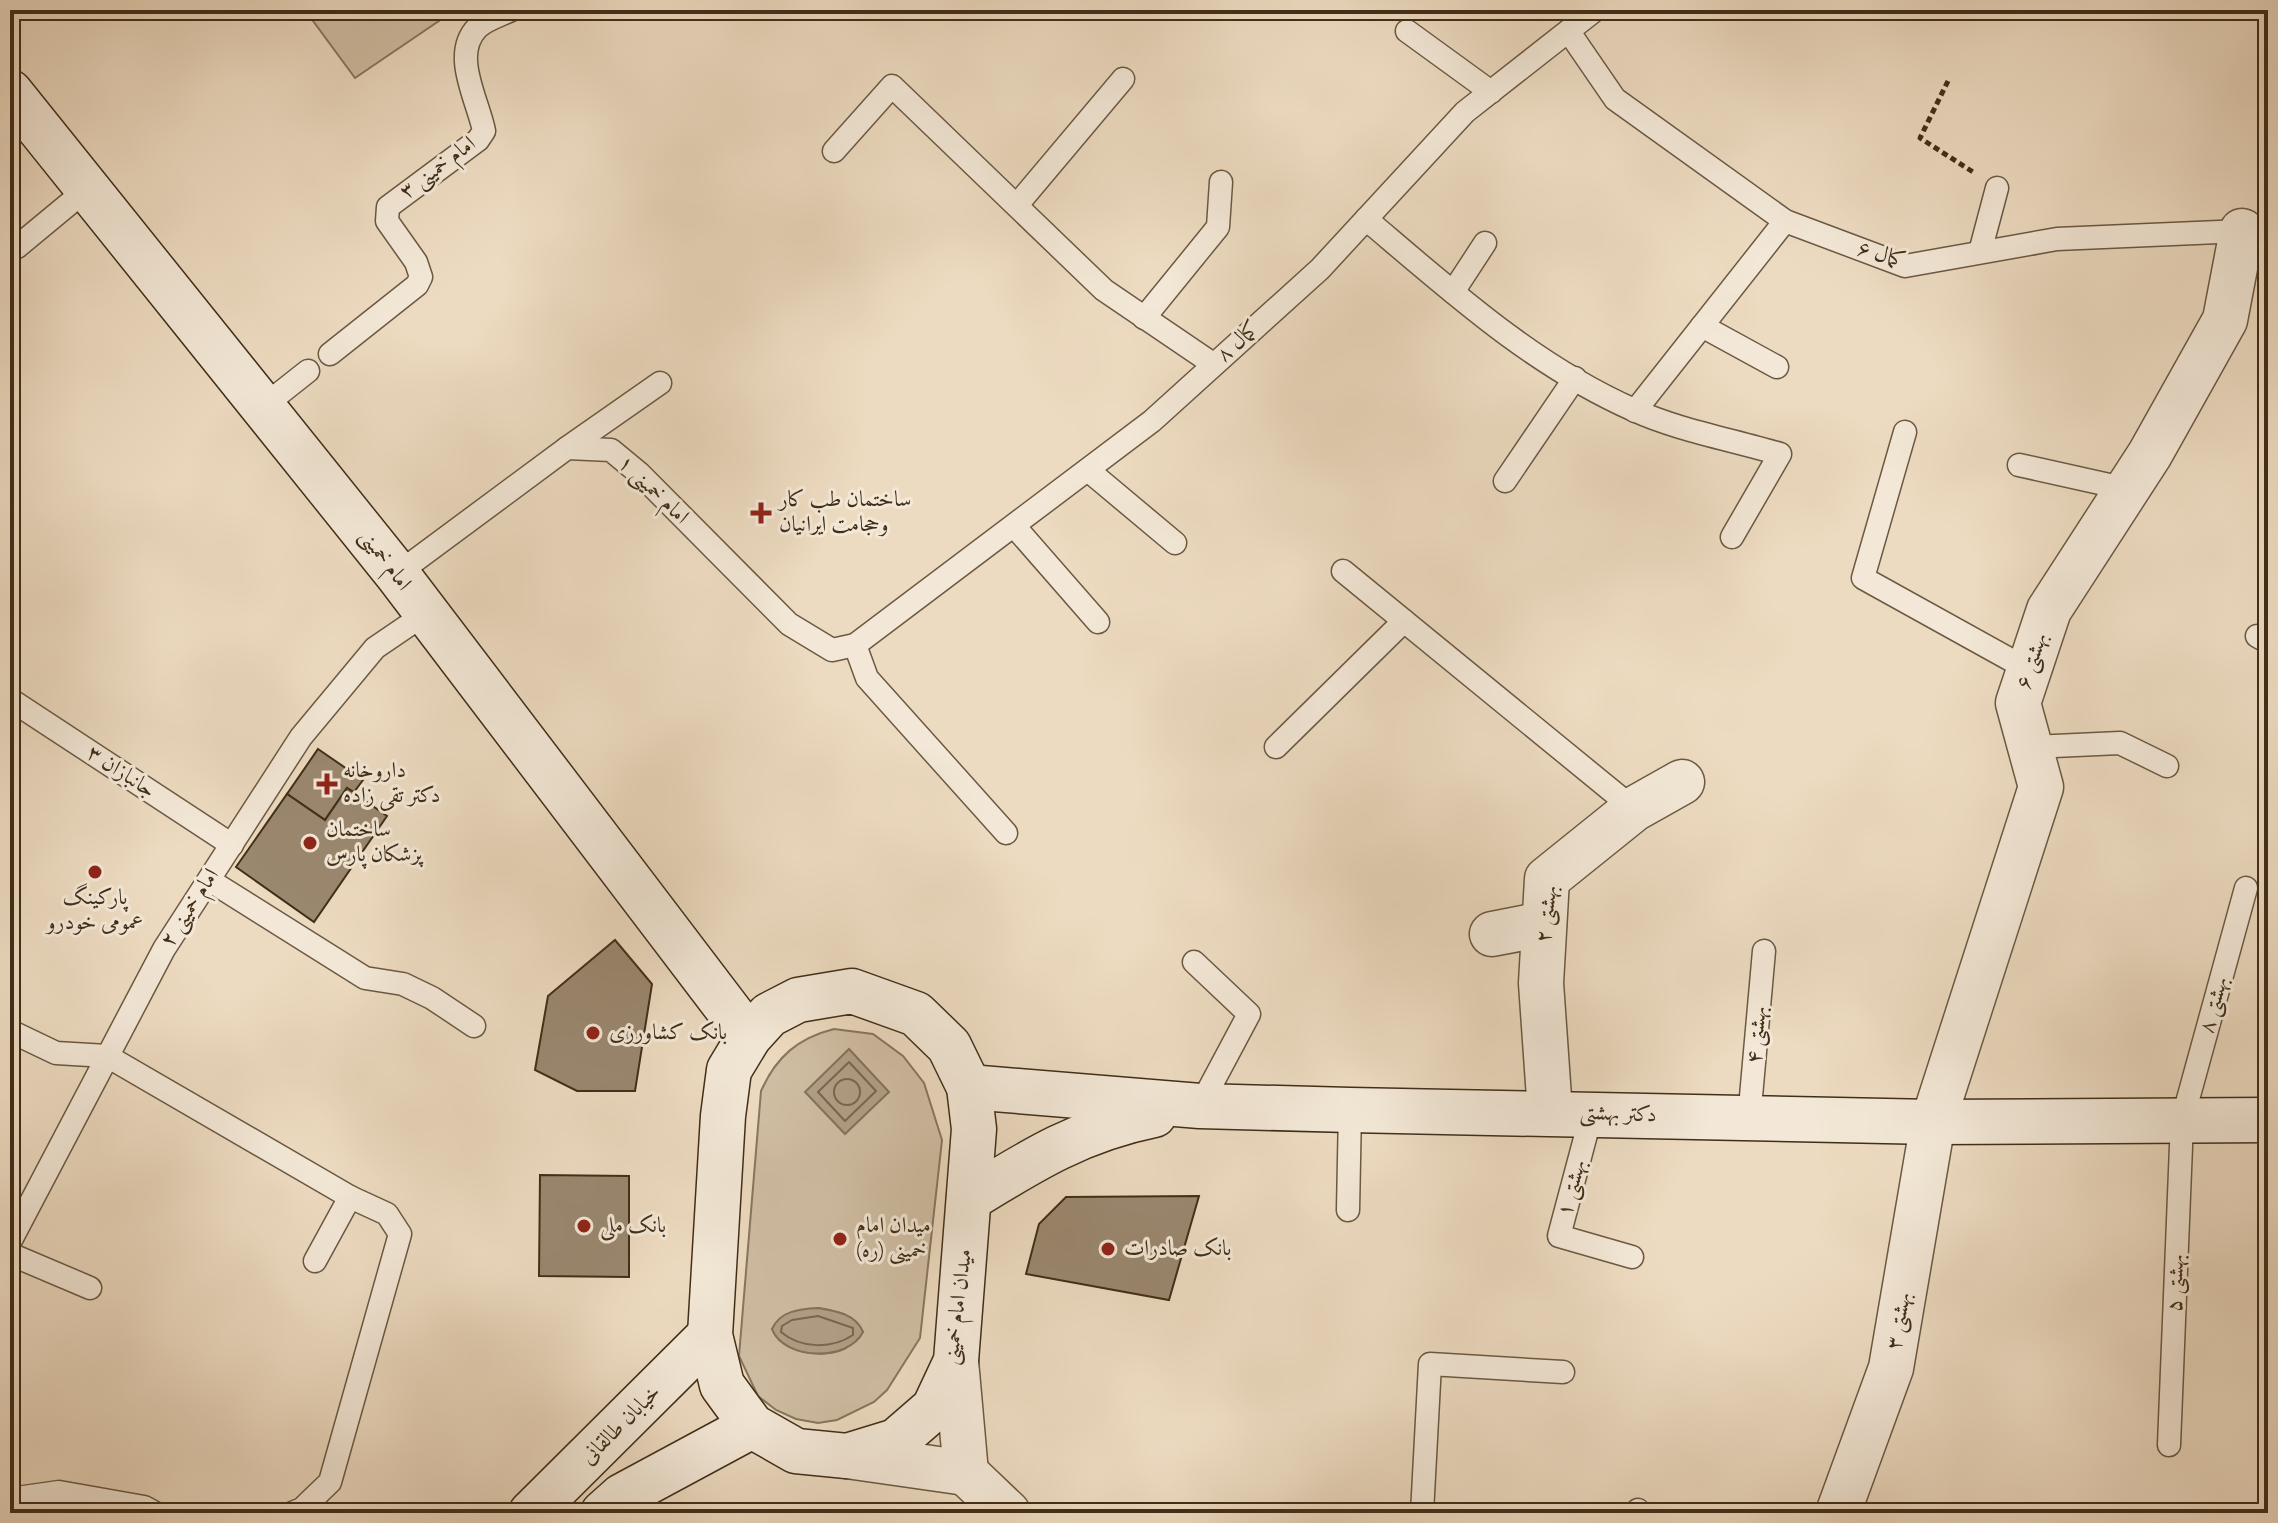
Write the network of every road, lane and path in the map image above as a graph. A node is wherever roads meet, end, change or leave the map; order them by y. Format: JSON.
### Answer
{"nodes":[{"id":1,"x":511,"y":10,"type":"edge"},
{"id":2,"x":1595,"y":10,"type":"edge"},
{"id":3,"x":1407,"y":31,"type":"dead end"},
{"id":4,"x":1569,"y":32,"type":"junction"},
{"id":5,"x":1123,"y":79,"type":"dead end"},
{"id":6,"x":1948,"y":81,"type":"dead end"},
{"id":7,"x":10,"y":92,"type":"edge"},
{"id":8,"x":1491,"y":92,"type":"junction"},
{"id":9,"x":834,"y":151,"type":"dead end"},
{"id":10,"x":1221,"y":182,"type":"dead end"},
{"id":11,"x":1997,"y":188,"type":"joint"},
{"id":12,"x":87,"y":189,"type":"junction"},
{"id":13,"x":1017,"y":205,"type":"junction"},
{"id":14,"x":1366,"y":219,"type":"junction"},
{"id":15,"x":1785,"y":221,"type":"junction"},
{"id":16,"x":2255,"y":228,"type":"edge"},
{"id":17,"x":1485,"y":243,"type":"dead end"},
{"id":18,"x":17,"y":247,"type":"dead end"},
{"id":19,"x":1980,"y":252,"type":"junction"},
{"id":20,"x":1453,"y":292,"type":"junction"},
{"id":21,"x":1144,"y":318,"type":"junction"},
{"id":22,"x":1702,"y":326,"type":"junction"},
{"id":23,"x":330,"y":354,"type":"dead end"},
{"id":24,"x":1213,"y":364,"type":"junction"},
{"id":25,"x":1777,"y":367,"type":"dead end"},
{"id":26,"x":308,"y":371,"type":"dead end"},
{"id":27,"x":1575,"y":378,"type":"junction"},
{"id":28,"x":660,"y":383,"type":"dead end"},
{"id":29,"x":265,"y":405,"type":"junction"},
{"id":30,"x":1635,"y":411,"type":"junction"},
{"id":31,"x":1905,"y":432,"type":"dead end"},
{"id":32,"x":567,"y":448,"type":"junction"},
{"id":33,"x":2019,"y":465,"type":"dead end"},
{"id":34,"x":1089,"y":471,"type":"junction"},
{"id":35,"x":1505,"y":481,"type":"dead end"},
{"id":36,"x":2127,"y":489,"type":"junction"},
{"id":37,"x":1015,"y":527,"type":"junction"},
{"id":38,"x":1732,"y":537,"type":"dead end"},
{"id":39,"x":1175,"y":543,"type":"dead end"},
{"id":40,"x":1343,"y":571,"type":"dead end"},
{"id":41,"x":397,"y":574,"type":"junction"},
{"id":42,"x":425,"y":614,"type":"junction"},
{"id":43,"x":1404,"y":621,"type":"junction"},
{"id":44,"x":1098,"y":622,"type":"dead end"},
{"id":45,"x":855,"y":645,"type":"junction"},
{"id":46,"x":2029,"y":670,"type":"junction"},
{"id":47,"x":10,"y":704,"type":"edge"},
{"id":48,"x":1276,"y":747,"type":"dead end"},
{"id":49,"x":2030,"y":747,"type":"junction"},
{"id":50,"x":2167,"y":766,"type":"dead end"},
{"id":51,"x":1682,"y":782,"type":"dead end"},
{"id":52,"x":1634,"y":809,"type":"junction"},
{"id":53,"x":1006,"y":833,"type":"dead end"},
{"id":54,"x":232,"y":845,"type":"junction"},
{"id":55,"x":209,"y":880,"type":"junction"},
{"id":56,"x":2246,"y":888,"type":"dead end"},
{"id":57,"x":1544,"y":924,"type":"junction"},
{"id":58,"x":1492,"y":934,"type":"dead end"},
{"id":59,"x":1764,"y":951,"type":"dead end"},
{"id":60,"x":1194,"y":962,"type":"dead end"},
{"id":61,"x":474,"y":1026,"type":"dead end"},
{"id":62,"x":10,"y":1031,"type":"edge"},
{"id":63,"x":749,"y":1037,"type":"junction"},
{"id":64,"x":107,"y":1056,"type":"junction"},
{"id":65,"x":969,"y":1087,"type":"junction"},
{"id":66,"x":1200,"y":1106,"type":"junction"},
{"id":67,"x":1350,"y":1110,"type":"junction"},
{"id":68,"x":1571,"y":1112,"type":"junction"},
{"id":69,"x":1749,"y":1119,"type":"junction"},
{"id":70,"x":2268,"y":1120,"type":"edge"},
{"id":71,"x":2182,"y":1121,"type":"junction"},
{"id":72,"x":1933,"y":1122,"type":"junction"},
{"id":73,"x":350,"y":1197,"type":"junction"},
{"id":74,"x":969,"y":1199,"type":"junction"},
{"id":75,"x":1348,"y":1210,"type":"dead end"},
{"id":76,"x":10,"y":1242,"type":"edge"},
{"id":77,"x":10,"y":1254,"type":"edge"},
{"id":78,"x":1632,"y":1257,"type":"dead end"},
{"id":79,"x":315,"y":1261,"type":"dead end"},
{"id":80,"x":90,"y":1288,"type":"dead end"},
{"id":81,"x":710,"y":1335,"type":"junction"},
{"id":82,"x":956,"y":1361,"type":"junction"},
{"id":83,"x":1563,"y":1372,"type":"dead end"},
{"id":84,"x":752,"y":1426,"type":"junction"},
{"id":85,"x":2169,"y":1445,"type":"dead end"},
{"id":86,"x":847,"y":1456,"type":"junction"},
{"id":87,"x":966,"y":1473,"type":"junction"},
{"id":88,"x":10,"y":1499,"type":"edge"},
{"id":89,"x":155,"y":1513,"type":"edge"},
{"id":90,"x":292,"y":1513,"type":"edge"},
{"id":91,"x":531,"y":1513,"type":"edge"},
{"id":92,"x":603,"y":1513,"type":"edge"},
{"id":93,"x":1008,"y":1513,"type":"edge"},
{"id":94,"x":1422,"y":1513,"type":"edge"},
{"id":95,"x":1838,"y":1513,"type":"edge"}],
"edges":[{"from":1,"to":23,"type":"lane","name":"امام خمینی ۳"},
{"from":2,"to":4,"type":"lane","name":"کمال ۸"},
{"from":3,"to":8,"type":"lane"},
{"from":4,"to":8,"type":"lane","name":"کمال ۸"},
{"from":4,"to":15,"type":"lane","name":"کمال ۶"},
{"from":5,"to":13,"type":"lane"},
{"from":6,"to":11,"type":"path"},
{"from":7,"to":12,"type":"main road","name":"امام خمینی"},
{"from":8,"to":14,"type":"lane","name":"کمال ۸"},
{"from":9,"to":13,"type":"lane"},
{"from":10,"to":21,"type":"lane"},
{"from":11,"to":19,"type":"lane"},
{"from":12,"to":18,"type":"lane"},
{"from":12,"to":29,"type":"main road","name":"امام خمینی"},
{"from":13,"to":21,"type":"lane"},
{"from":14,"to":20,"type":"lane"},
{"from":14,"to":24,"type":"lane","name":"کمال ۸"},
{"from":15,"to":19,"type":"lane","name":"کمال ۶"},
{"from":15,"to":22,"type":"lane"},
{"from":16,"to":19,"type":"lane","name":"کمال ۶"},
{"from":16,"to":36,"type":"main road","name":"بهشتی ۶"},
{"from":17,"to":20,"type":"lane"},
{"from":20,"to":27,"type":"lane"},
{"from":21,"to":24,"type":"lane"},
{"from":22,"to":25,"type":"lane"},
{"from":22,"to":30,"type":"lane"},
{"from":24,"to":34,"type":"lane","name":"کمال ۸"},
{"from":26,"to":29,"type":"lane"},
{"from":27,"to":30,"type":"lane"},
{"from":27,"to":35,"type":"lane"},
{"from":28,"to":32,"type":"lane"},
{"from":29,"to":41,"type":"main road","name":"امام خمینی"},
{"from":30,"to":38,"type":"lane"},
{"from":31,"to":46,"type":"lane"},
{"from":32,"to":41,"type":"lane"},
{"from":32,"to":45,"type":"lane","name":"امام خمینی ۱"},
{"from":33,"to":36,"type":"lane"},
{"from":34,"to":37,"type":"lane","name":"کمال ۸"},
{"from":34,"to":39,"type":"lane"},
{"from":36,"to":46,"type":"main road","name":"بهشتی ۶"},
{"from":37,"to":44,"type":"lane"},
{"from":37,"to":45,"type":"lane","name":"کمال ۸"},
{"from":40,"to":43,"type":"lane"},
{"from":41,"to":42,"type":"main road","name":"امام خمینی"},
{"from":42,"to":54,"type":"lane","name":"امام خمینی ۲"},
{"from":42,"to":63,"type":"main road","name":"امام خمینی"},
{"from":43,"to":48,"type":"lane"},
{"from":43,"to":52,"type":"lane"},
{"from":45,"to":53,"type":"lane"},
{"from":46,"to":49,"type":"main road","name":"بهشتی ۶"},
{"from":47,"to":54,"type":"lane","name":"جانبازان ۳"},
{"from":49,"to":50,"type":"lane"},
{"from":49,"to":72,"type":"main road","name":"بهشتی ۶"},
{"from":51,"to":52,"type":"main road","name":"بهشتی ۲"},
{"from":52,"to":57,"type":"main road","name":"بهشتی ۲"},
{"from":54,"to":55,"type":"lane","name":"امام خمینی ۲"},
{"from":55,"to":61,"type":"lane"},
{"from":55,"to":64,"type":"lane","name":"امام خمینی ۲"},
{"from":56,"to":71,"type":"lane","name":"بهشتی ۸"},
{"from":57,"to":58,"type":"main road"},
{"from":57,"to":68,"type":"main road","name":"بهشتی ۲"},
{"from":59,"to":69,"type":"lane","name":"بهشتی ۴"},
{"from":60,"to":66,"type":"lane"},
{"from":62,"to":64,"type":"lane"},
{"from":63,"to":65,"type":"main road","name":"میدان امام خمینی"},
{"from":63,"to":81,"type":"main road","name":"میدان امام خمینی"},
{"from":64,"to":73,"type":"lane"},
{"from":64,"to":76,"type":"lane","name":"امام خمینی ۲"},
{"from":65,"to":66,"type":"main road","name":"دکتر بهشتی"},
{"from":65,"to":74,"type":"main road","name":"میدان امام خمینی"},
{"from":66,"to":67,"type":"main road","name":"دکتر بهشتی"},
{"from":66,"to":74,"type":"main road"},
{"from":67,"to":68,"type":"main road","name":"دکتر بهشتی"},
{"from":67,"to":75,"type":"lane"},
{"from":68,"to":69,"type":"main road","name":"دکتر بهشتی"},
{"from":68,"to":78,"type":"lane","name":"بهشتی ۱"},
{"from":69,"to":72,"type":"main road","name":"دکتر بهشتی"},
{"from":70,"to":71,"type":"main road","name":"دکتر بهشتی"},
{"from":71,"to":72,"type":"main road","name":"دکتر بهشتی"},
{"from":71,"to":85,"type":"lane","name":"بهشتی ۵"},
{"from":72,"to":95,"type":"main road","name":"بهشتی ۳"},
{"from":73,"to":79,"type":"lane"},
{"from":73,"to":90,"type":"lane"},
{"from":74,"to":82,"type":"main road","name":"میدان امام خمینی"},
{"from":77,"to":80,"type":"lane"},
{"from":81,"to":84,"type":"main road","name":"میدان امام خمینی"},
{"from":81,"to":91,"type":"main road","name":"خیابان طالقانی"},
{"from":82,"to":86,"type":"main road","name":"میدان امام خمینی"},
{"from":82,"to":87,"type":"main road"},
{"from":83,"to":94,"type":"lane"},
{"from":84,"to":86,"type":"main road","name":"میدان امام خمینی"},
{"from":84,"to":92,"type":"main road"},
{"from":86,"to":87,"type":"main road"},
{"from":87,"to":93,"type":"main road"},
{"from":88,"to":89,"type":"lane"}]}
